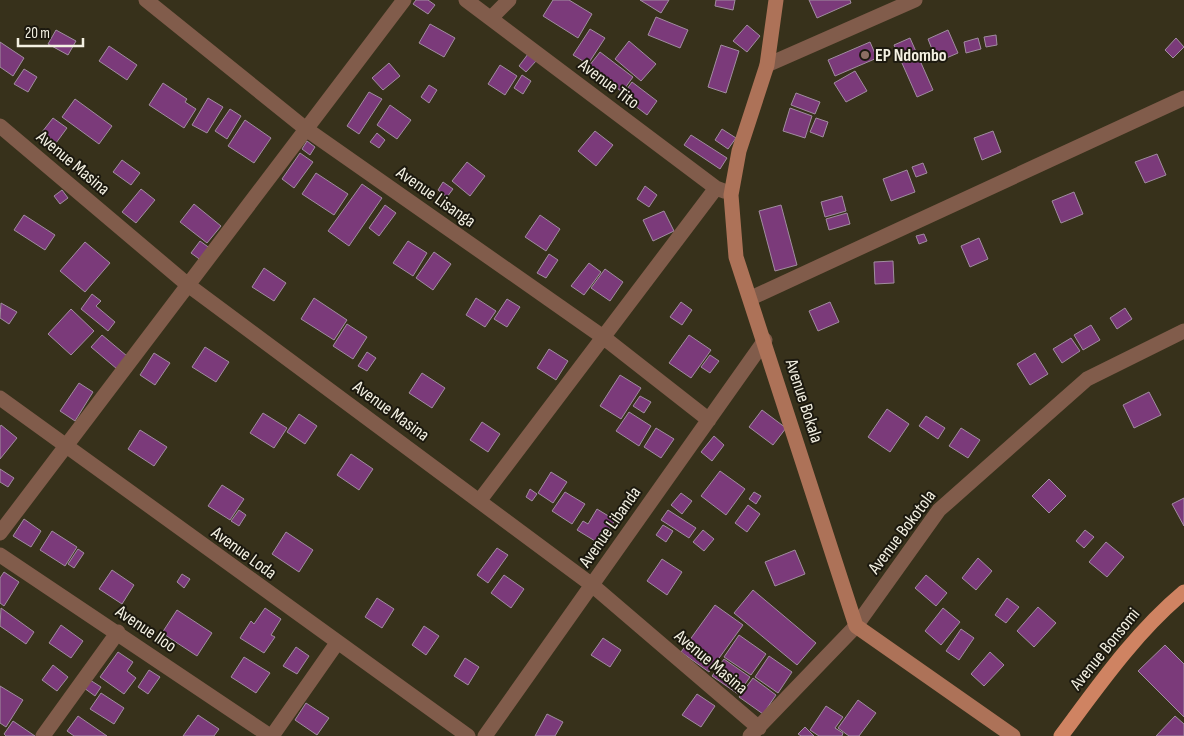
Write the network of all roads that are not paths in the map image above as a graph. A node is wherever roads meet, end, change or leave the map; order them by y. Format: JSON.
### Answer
{"nodes":[{"id":1,"x":146,"y":0,"type":"edge"},
{"id":2,"x":404,"y":0,"type":"edge"},
{"id":3,"x":466,"y":0,"type":"edge"},
{"id":4,"x":509,"y":0,"type":"edge"},
{"id":5,"x":776,"y":0,"type":"edge"},
{"id":6,"x":916,"y":0,"type":"edge"},
{"id":7,"x":491,"y":18,"type":"junction"},
{"id":8,"x":767,"y":65,"type":"junction"},
{"id":9,"x":1184,"y":98,"type":"edge"},
{"id":10,"x":0,"y":126,"type":"edge"},
{"id":11,"x":306,"y":129,"type":"junction"},
{"id":12,"x":716,"y":188,"type":"junction"},
{"id":13,"x":731,"y":194,"type":"junction"},
{"id":14,"x":188,"y":284,"type":"junction"},
{"id":15,"x":751,"y":298,"type":"junction"},
{"id":16,"x":1184,"y":331,"type":"edge"},
{"id":17,"x":603,"y":337,"type":"junction"},
{"id":18,"x":765,"y":340,"type":"junction"},
{"id":19,"x":0,"y":398,"type":"edge"},
{"id":20,"x":708,"y":420,"type":"junction"},
{"id":21,"x":66,"y":447,"type":"junction"},
{"id":22,"x":480,"y":500,"type":"junction"},
{"id":23,"x":0,"y":533,"type":"edge"},
{"id":24,"x":0,"y":555,"type":"edge"},
{"id":25,"x":592,"y":585,"type":"junction"},
{"id":26,"x":1184,"y":592,"type":"edge"},
{"id":27,"x":856,"y":626,"type":"junction"},
{"id":28,"x":118,"y":632,"type":"junction"},
{"id":29,"x":337,"y":643,"type":"junction"},
{"id":30,"x":754,"y":732,"type":"edge"},
{"id":31,"x":42,"y":736,"type":"edge"},
{"id":32,"x":271,"y":736,"type":"edge"},
{"id":33,"x":468,"y":736,"type":"edge"},
{"id":34,"x":485,"y":736,"type":"edge"},
{"id":35,"x":1013,"y":736,"type":"edge"},
{"id":36,"x":1061,"y":736,"type":"edge"}],
"edges":[{"from":1,"to":11,"type":"street","name":"Avenue Lisanga"},
{"from":2,"to":11,"type":"street"},
{"from":3,"to":7,"type":"street","name":"Avenue Tito"},
{"from":4,"to":7,"type":"street"},
{"from":5,"to":8,"type":"street","name":"Avenue Bokala"},
{"from":6,"to":8,"type":"street"},
{"from":7,"to":12,"type":"street","name":"Avenue Tito"},
{"from":8,"to":13,"type":"street","name":"Avenue Bokala"},
{"from":9,"to":15,"type":"street"},
{"from":10,"to":14,"type":"street","name":"Avenue Masina"},
{"from":11,"to":14,"type":"street"},
{"from":11,"to":17,"type":"street","name":"Avenue Lisanga"},
{"from":12,"to":13,"type":"street","name":"Avenue Tito"},
{"from":12,"to":17,"type":"street"},
{"from":13,"to":15,"type":"street","name":"Avenue Bokala"},
{"from":14,"to":21,"type":"street"},
{"from":14,"to":22,"type":"street","name":"Avenue Masina"},
{"from":15,"to":18,"type":"street","name":"Avenue Bokala"},
{"from":16,"to":27,"type":"street","name":"Avenue Bokotola"},
{"from":17,"to":20,"type":"street","name":"Avenue Lisanga"},
{"from":17,"to":22,"type":"street"},
{"from":18,"to":20,"type":"street","name":"Avenue Libanda"},
{"from":18,"to":27,"type":"street","name":"Avenue Bokala"},
{"from":19,"to":21,"type":"street","name":"Avenue Loda"},
{"from":20,"to":25,"type":"street","name":"Avenue Libanda"},
{"from":21,"to":23,"type":"street"},
{"from":21,"to":29,"type":"street","name":"Avenue Loda"},
{"from":22,"to":25,"type":"street","name":"Avenue Masina"},
{"from":24,"to":28,"type":"street","name":"Avenue Iloo"},
{"from":25,"to":30,"type":"street","name":"Avenue Masina"},
{"from":25,"to":34,"type":"street","name":"Avenue Libanda"},
{"from":26,"to":36,"type":"main road","name":"Avenue Bonsomi"},
{"from":27,"to":30,"type":"street","name":"Avenue Bokotola"},
{"from":27,"to":35,"type":"street"},
{"from":28,"to":31,"type":"street"},
{"from":28,"to":32,"type":"street","name":"Avenue Iloo"},
{"from":29,"to":32,"type":"street"},
{"from":29,"to":33,"type":"street","name":"Avenue Loda"}]}
